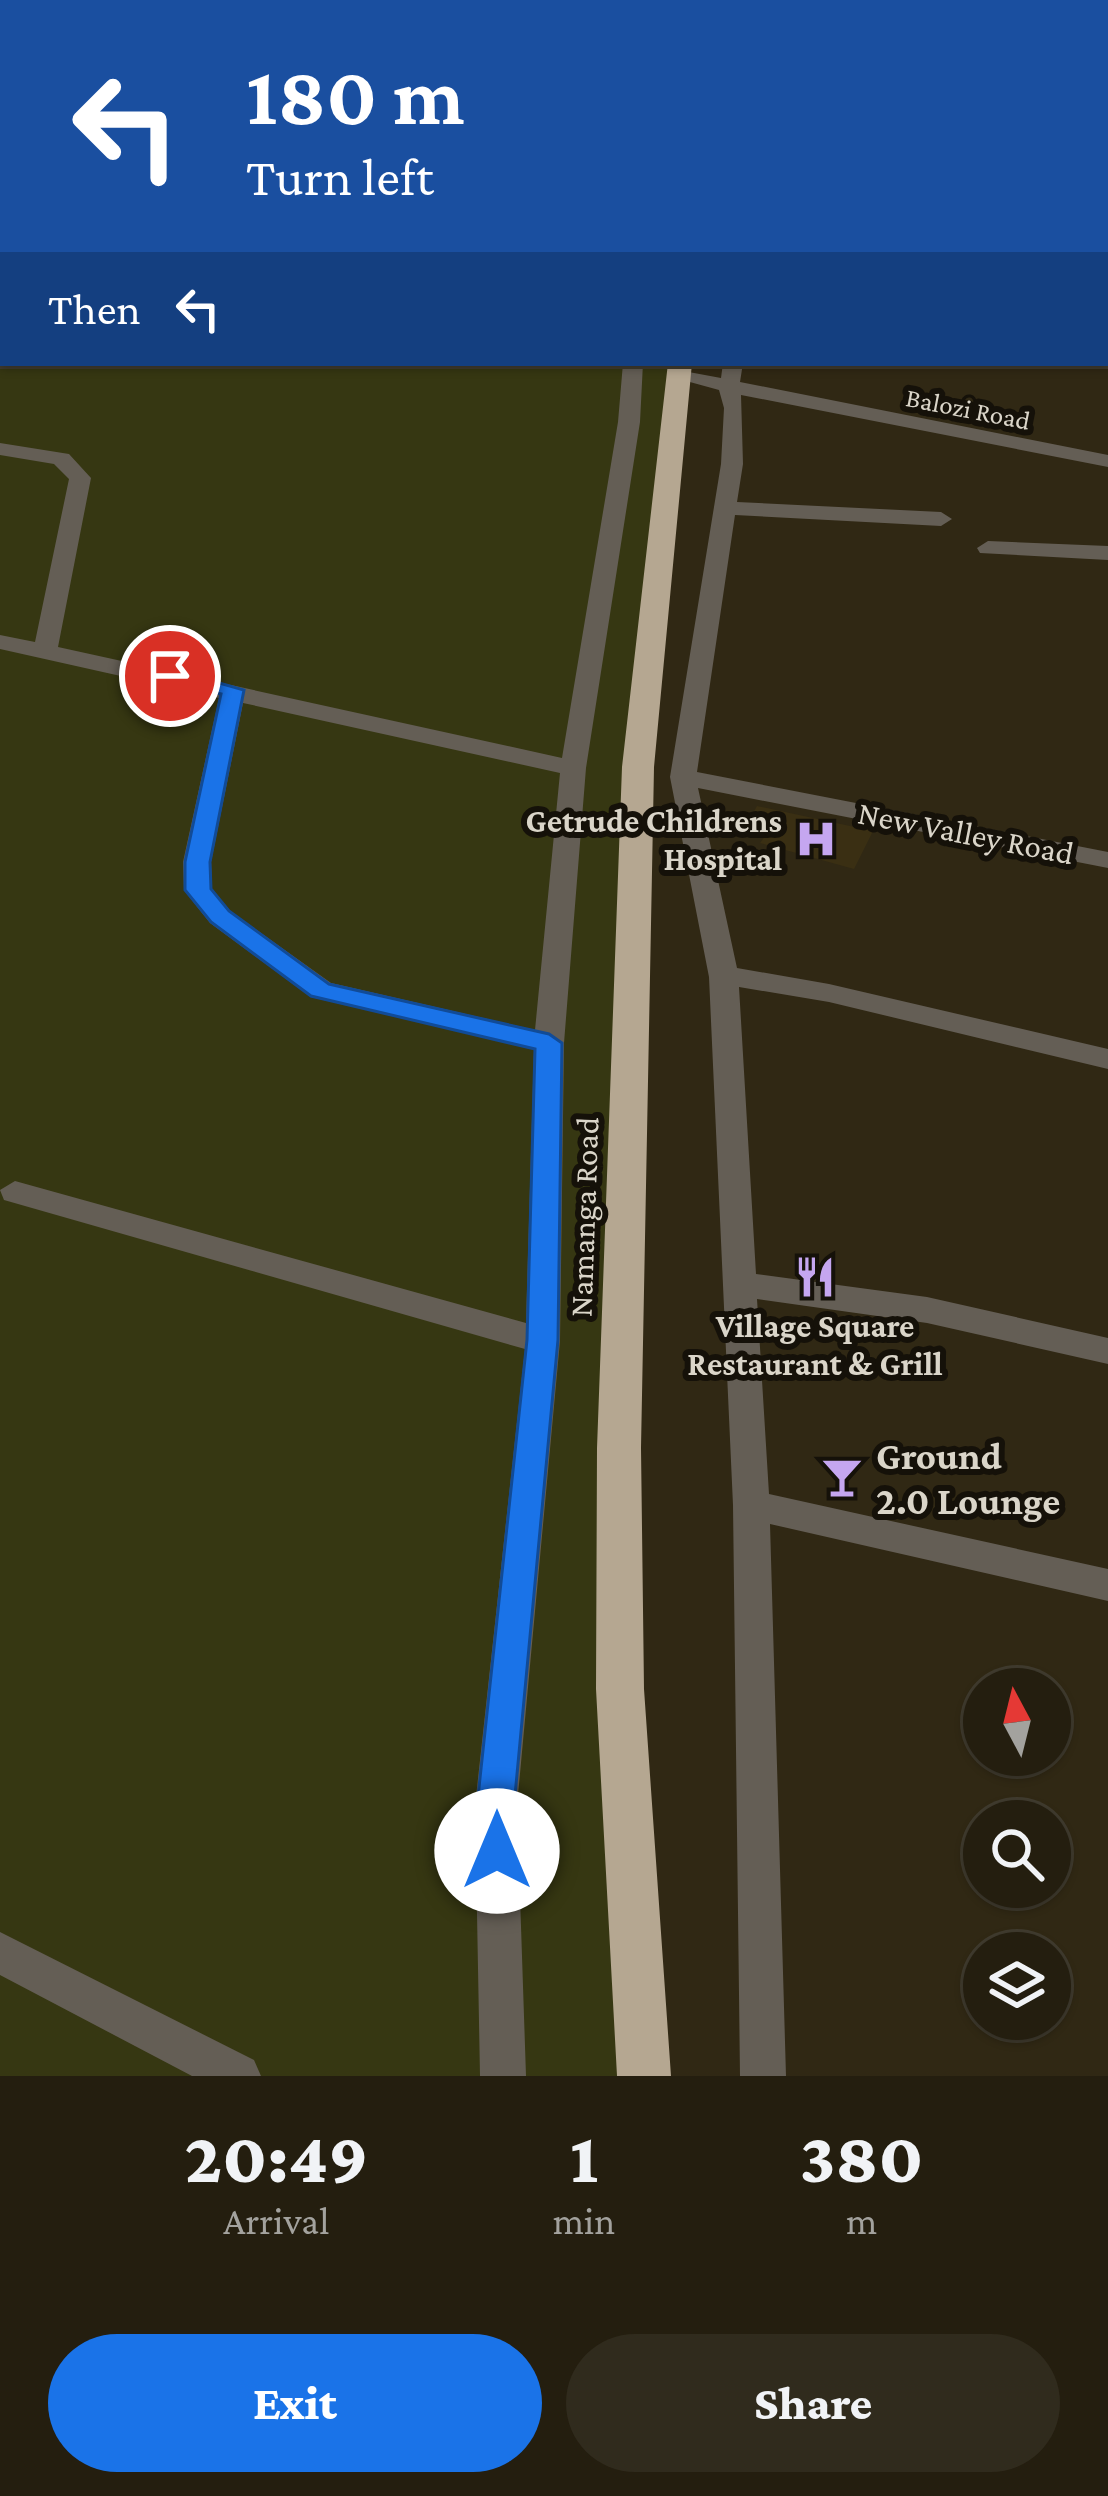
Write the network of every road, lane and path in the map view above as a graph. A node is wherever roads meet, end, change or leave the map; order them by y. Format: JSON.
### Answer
{"nodes":[{"id":1,"x":633,"y":366,"type":"edge"},
{"id":2,"x":679,"y":370,"type":"edge"},
{"id":3,"x":731,"y":377,"type":"edge"},
{"id":4,"x":0,"y":448,"type":"edge"},
{"id":5,"x":1108,"y":461,"type":"edge"},
{"id":6,"x":725,"y":508,"type":"junction"},
{"id":7,"x":941,"y":519,"type":"dead end"},
{"id":8,"x":988,"y":548,"type":"dead end"},
{"id":9,"x":1108,"y":553,"type":"edge"},
{"id":10,"x":0,"y":642,"type":"edge"},
{"id":11,"x":46,"y":651,"type":"junction"},
{"id":12,"x":233,"y":690,"type":"junction"},
{"id":13,"x":573,"y":768,"type":"junction"},
{"id":14,"x":683,"y":777,"type":"junction"},
{"id":15,"x":1108,"y":860,"type":"edge"},
{"id":16,"x":724,"y":977,"type":"junction"},
{"id":17,"x":549,"y":1043,"type":"junction"},
{"id":18,"x":1108,"y":1059,"type":"edge"},
{"id":19,"x":15,"y":1192,"type":"dead end"},
{"id":20,"x":736,"y":1284,"type":"junction"},
{"id":21,"x":543,"y":1340,"type":"junction"},
{"id":22,"x":1108,"y":1351,"type":"edge"},
{"id":23,"x":751,"y":1505,"type":"junction"},
{"id":24,"x":1108,"y":1585,"type":"edge"},
{"id":25,"x":0,"y":1952,"type":"edge"},
{"id":26,"x":238,"y":2076,"type":"edge"},
{"id":27,"x":503,"y":2076,"type":"edge"},
{"id":28,"x":644,"y":2076,"type":"edge"},
{"id":29,"x":763,"y":2076,"type":"edge"}],
"edges":[{"from":1,"to":13,"type":"street"},
{"from":2,"to":3,"type":"street","name":"Balozi Road"},
{"from":2,"to":28,"type":"highway","name":"Namanga Road"},
{"from":3,"to":5,"type":"street","name":"Balozi Road"},
{"from":3,"to":6,"type":"street"},
{"from":4,"to":11,"type":"street"},
{"from":6,"to":7,"type":"street"},
{"from":6,"to":14,"type":"street"},
{"from":8,"to":9,"type":"street"},
{"from":10,"to":11,"type":"street"},
{"from":11,"to":12,"type":"street"},
{"from":12,"to":13,"type":"street"},
{"from":12,"to":17,"type":"street"},
{"from":13,"to":17,"type":"street"},
{"from":14,"to":15,"type":"street","name":"New Valley Road"},
{"from":14,"to":16,"type":"street"},
{"from":16,"to":18,"type":"street"},
{"from":16,"to":20,"type":"street"},
{"from":17,"to":21,"type":"street"},
{"from":19,"to":21,"type":"street"},
{"from":20,"to":22,"type":"street"},
{"from":20,"to":23,"type":"street"},
{"from":21,"to":27,"type":"street"},
{"from":23,"to":24,"type":"street"},
{"from":23,"to":29,"type":"street"},
{"from":25,"to":26,"type":"street"}]}
